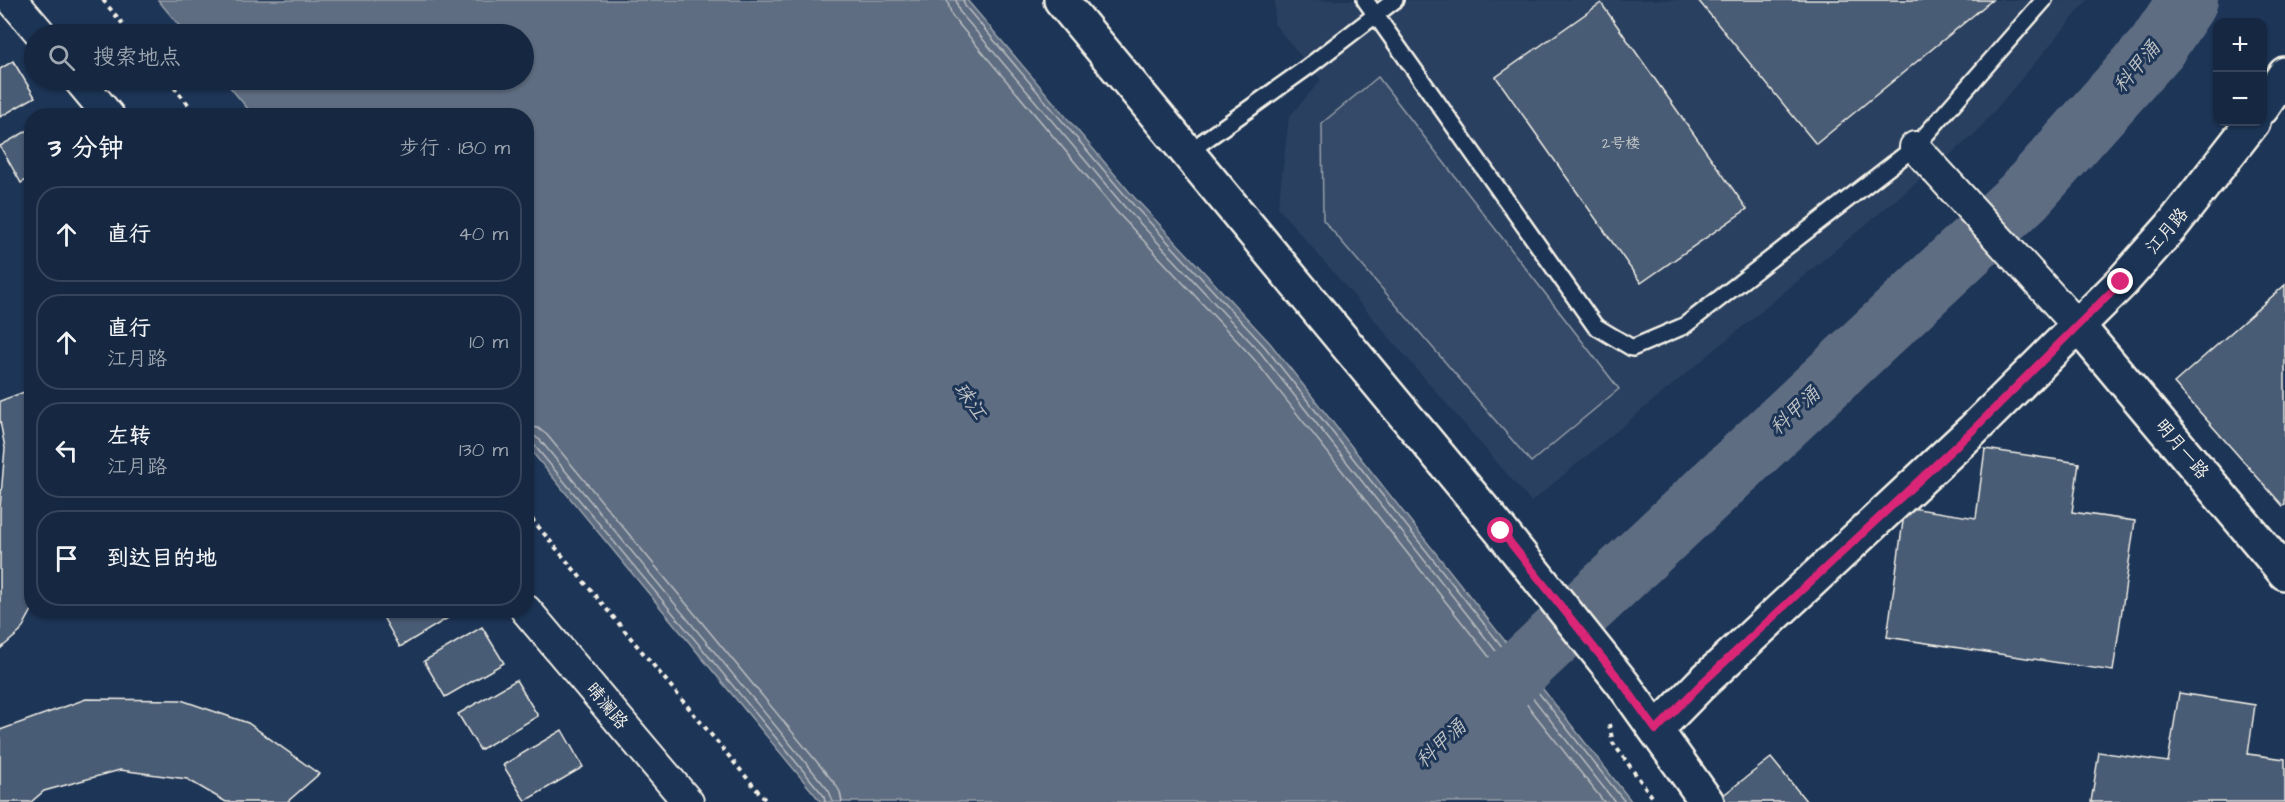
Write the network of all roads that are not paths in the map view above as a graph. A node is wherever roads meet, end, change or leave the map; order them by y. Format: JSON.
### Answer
{"nodes":[{"id":1,"x":12,"y":0,"type":"edge"},
{"id":2,"x":1061,"y":0,"type":"edge"},
{"id":3,"x":1365,"y":0,"type":"edge"},
{"id":4,"x":1395,"y":0,"type":"edge"},
{"id":5,"x":2044,"y":0,"type":"edge"},
{"id":6,"x":1376,"y":15,"type":"junction"},
{"id":7,"x":32,"y":24,"type":"edge"},
{"id":8,"x":2285,"y":74,"type":"edge"},
{"id":9,"x":87,"y":90,"type":"edge"},
{"id":10,"x":2267,"y":101,"type":"edge"},
{"id":11,"x":102,"y":108,"type":"edge"},
{"id":12,"x":2250,"y":126,"type":"edge"},
{"id":13,"x":1915,"y":147,"type":"junction"},
{"id":14,"x":1187,"y":153,"type":"junction"},
{"id":15,"x":2078,"y":326,"type":"junction"},
{"id":16,"x":2285,"y":573,"type":"edge"},
{"id":17,"x":532,"y":618,"type":"edge"},
{"id":18,"x":1656,"y":730,"type":"junction"},
{"id":19,"x":673,"y":798,"type":"edge"},
{"id":20,"x":1707,"y":802,"type":"edge"}],
"edges":[{"from":1,"to":7,"type":"street"},
{"from":2,"to":14,"type":"street"},
{"from":3,"to":6,"type":"lane"},
{"from":4,"to":6,"type":"lane"},
{"from":5,"to":13,"type":"lane"},
{"from":6,"to":13,"type":"lane"},
{"from":6,"to":14,"type":"lane"},
{"from":8,"to":10,"type":"street"},
{"from":9,"to":11,"type":"street"},
{"from":12,"to":15,"type":"street","name":"江月路"},
{"from":13,"to":15,"type":"street"},
{"from":14,"to":18,"type":"street"},
{"from":15,"to":16,"type":"street","name":"明月一路"},
{"from":15,"to":18,"type":"street","name":"江月路"},
{"from":17,"to":19,"type":"street","name":"晴澜路"},
{"from":18,"to":20,"type":"street"}]}
